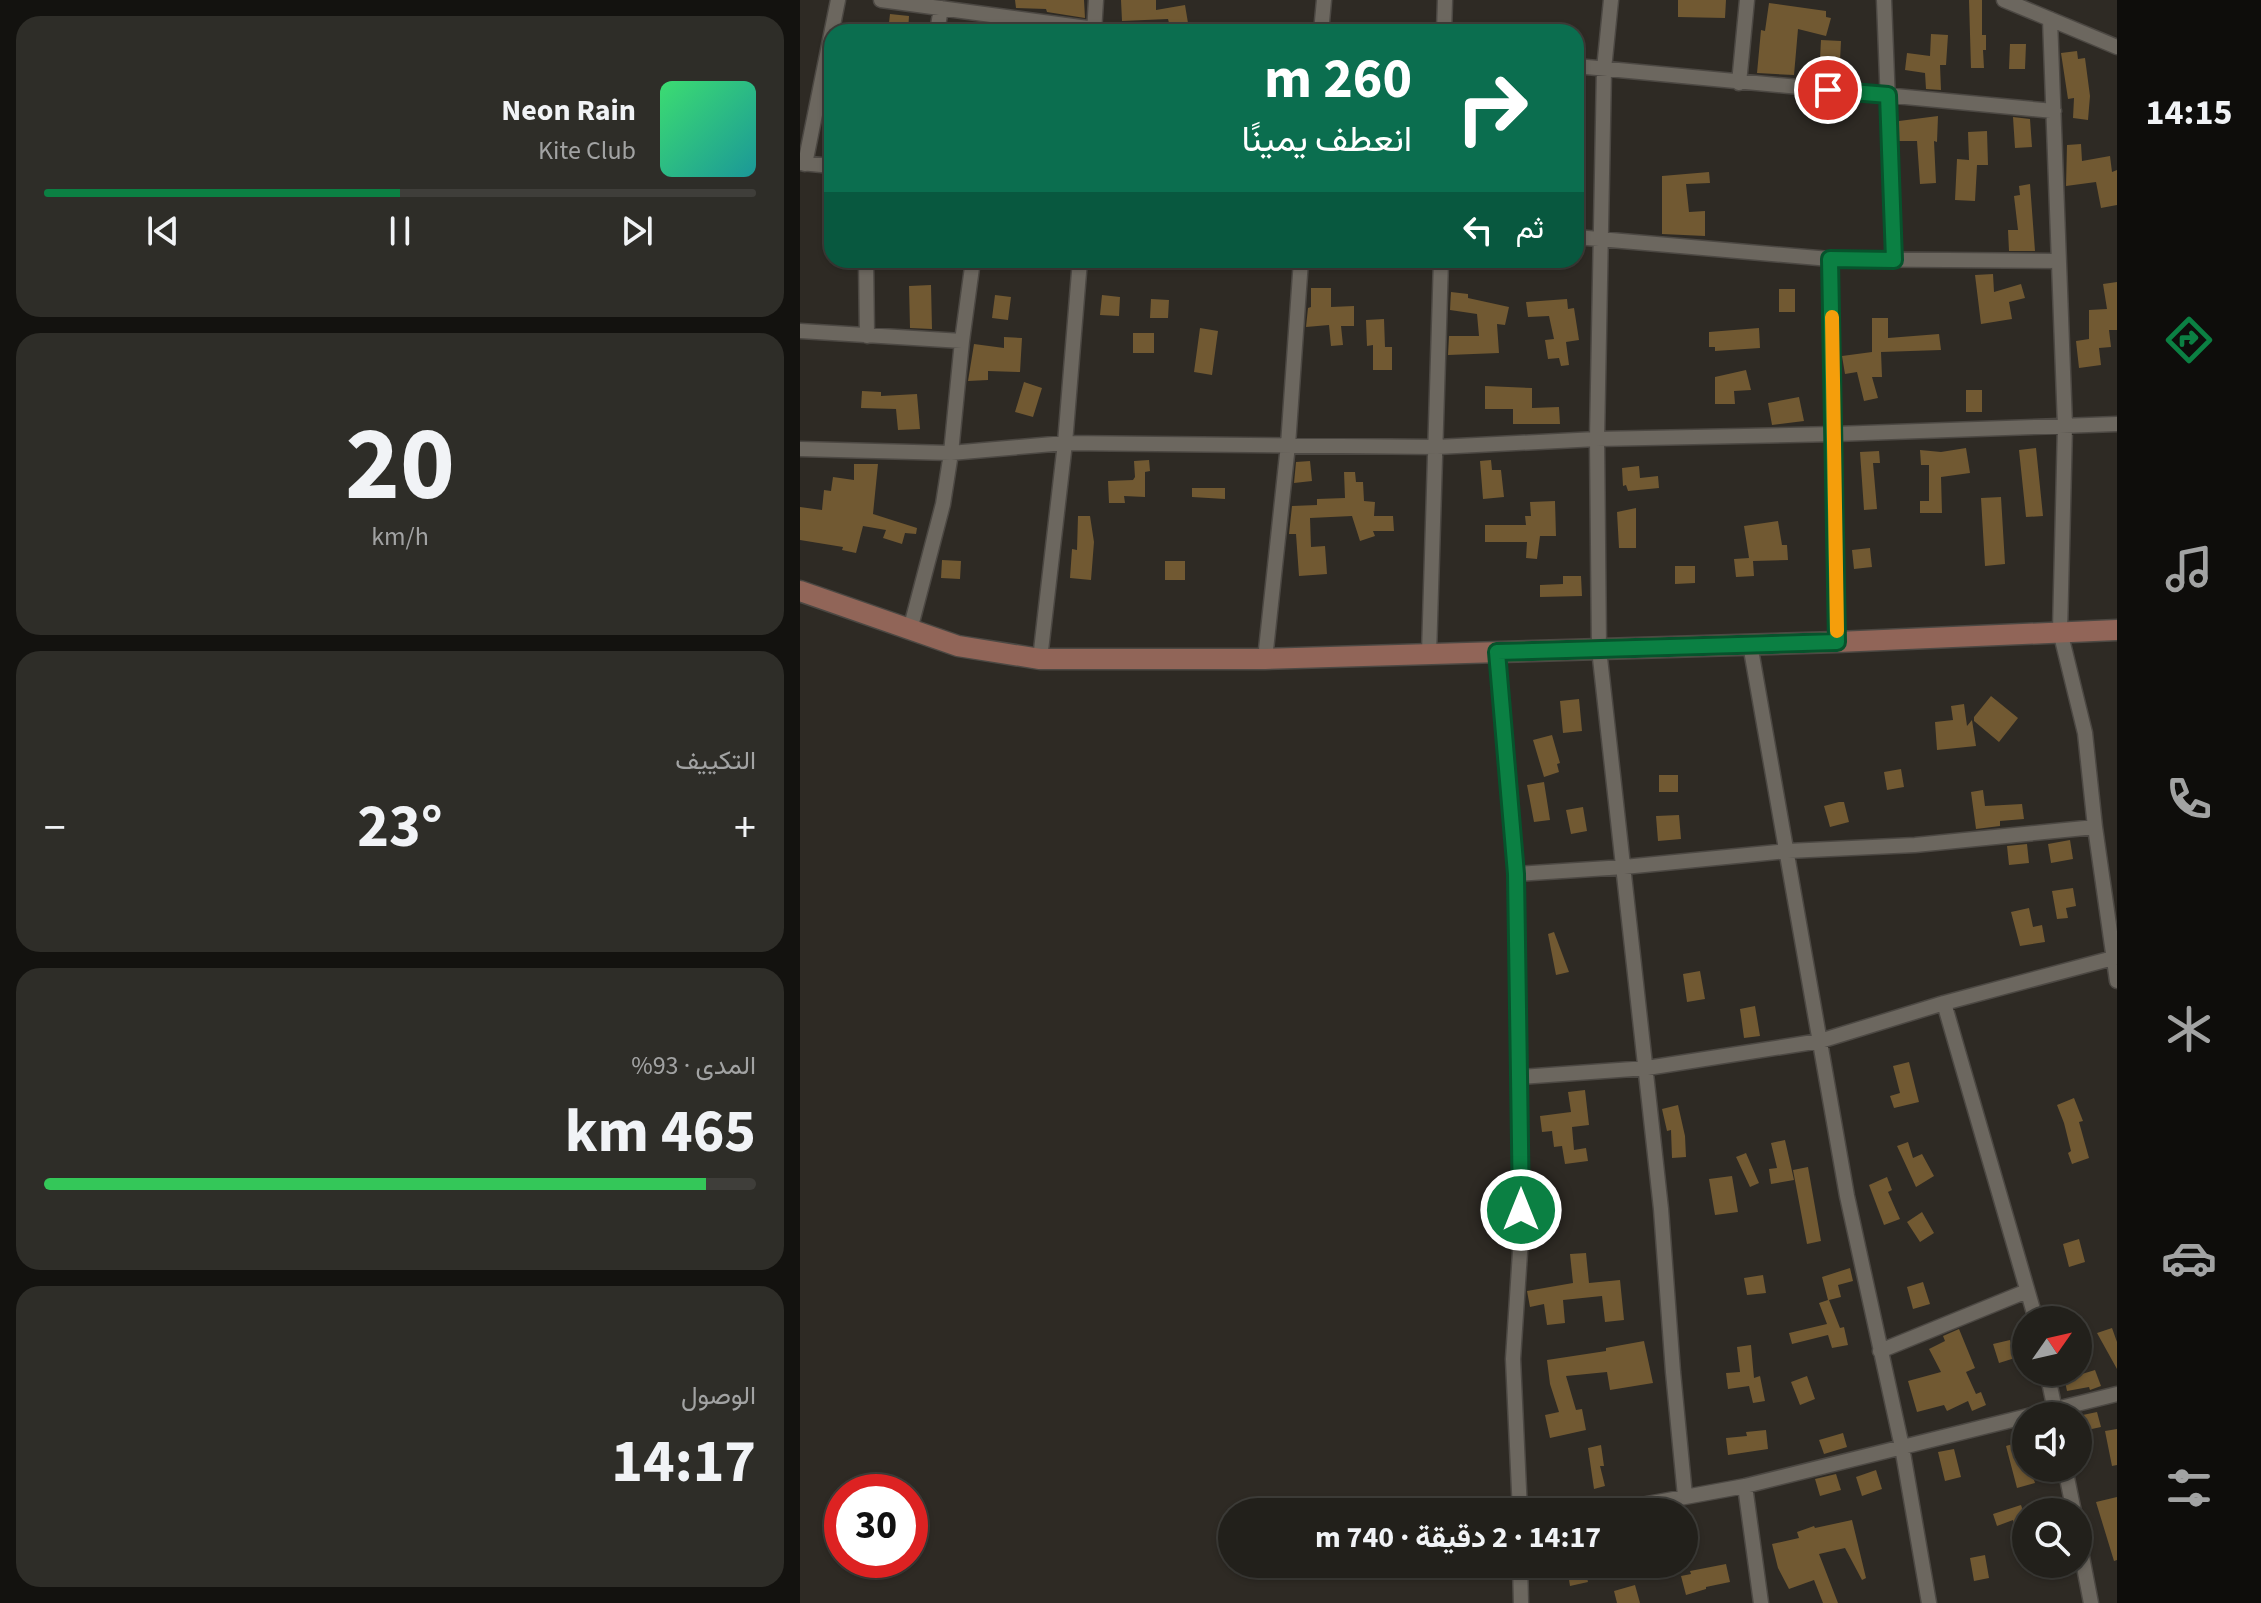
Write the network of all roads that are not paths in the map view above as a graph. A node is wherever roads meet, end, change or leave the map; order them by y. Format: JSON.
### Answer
{"nodes":[{"id":1,"x":838,"y":0,"type":"edge"},
{"id":2,"x":881,"y":0,"type":"edge"},
{"id":3,"x":1096,"y":0,"type":"edge"},
{"id":4,"x":1324,"y":0,"type":"edge"},
{"id":5,"x":1445,"y":0,"type":"edge"},
{"id":6,"x":1611,"y":0,"type":"edge"},
{"id":7,"x":1747,"y":0,"type":"edge"},
{"id":8,"x":1884,"y":0,"type":"edge"},
{"id":9,"x":2004,"y":0,"type":"edge"},
{"id":10,"x":941,"y":8,"type":"junction"},
{"id":11,"x":2050,"y":19,"type":"junction"},
{"id":12,"x":833,"y":24,"type":"edge"},
{"id":13,"x":938,"y":24,"type":"edge"},
{"id":14,"x":1047,"y":24,"type":"edge"},
{"id":15,"x":1094,"y":24,"type":"edge"},
{"id":16,"x":1322,"y":24,"type":"edge"},
{"id":17,"x":1444,"y":24,"type":"edge"},
{"id":18,"x":2117,"y":47,"type":"edge"},
{"id":19,"x":824,"y":66,"type":"edge"},
{"id":20,"x":1584,"y":67,"type":"edge"},
{"id":21,"x":1604,"y":69,"type":"junction"},
{"id":22,"x":1739,"y":83,"type":"junction"},
{"id":23,"x":1888,"y":95,"type":"junction"},
{"id":24,"x":2054,"y":111,"type":"junction"},
{"id":25,"x":803,"y":164,"type":"edge"},
{"id":26,"x":824,"y":165,"type":"edge"},
{"id":27,"x":1584,"y":238,"type":"edge"},
{"id":28,"x":1601,"y":240,"type":"junction"},
{"id":29,"x":1830,"y":259,"type":"junction"},
{"id":30,"x":1894,"y":260,"type":"junction"},
{"id":31,"x":2057,"y":261,"type":"junction"},
{"id":32,"x":866,"y":268,"type":"edge"},
{"id":33,"x":972,"y":268,"type":"edge"},
{"id":34,"x":1079,"y":268,"type":"edge"},
{"id":35,"x":1300,"y":268,"type":"edge"},
{"id":36,"x":1441,"y":268,"type":"edge"},
{"id":37,"x":800,"y":331,"type":"edge"},
{"id":38,"x":867,"y":336,"type":"junction"},
{"id":39,"x":962,"y":341,"type":"junction"},
{"id":40,"x":2117,"y":424,"type":"edge"},
{"id":41,"x":2065,"y":426,"type":"junction"},
{"id":42,"x":1835,"y":434,"type":"junction"},
{"id":43,"x":1597,"y":439,"type":"junction"},
{"id":44,"x":1065,"y":443,"type":"junction"},
{"id":45,"x":1288,"y":445,"type":"junction"},
{"id":46,"x":1437,"y":447,"type":"junction"},
{"id":47,"x":800,"y":449,"type":"edge"},
{"id":48,"x":951,"y":453,"type":"junction"},
{"id":49,"x":800,"y":591,"type":"edge"},
{"id":50,"x":910,"y":630,"type":"junction"},
{"id":51,"x":2117,"y":630,"type":"edge"},
{"id":52,"x":2060,"y":631,"type":"junction"},
{"id":53,"x":1837,"y":642,"type":"junction"},
{"id":54,"x":1750,"y":644,"type":"junction"},
{"id":55,"x":1599,"y":649,"type":"junction"},
{"id":56,"x":1497,"y":652,"type":"junction"},
{"id":57,"x":1429,"y":654,"type":"junction"},
{"id":58,"x":1040,"y":659,"type":"junction"},
{"id":59,"x":1265,"y":659,"type":"junction"},
{"id":60,"x":2095,"y":827,"type":"junction"},
{"id":61,"x":1788,"y":851,"type":"junction"},
{"id":62,"x":1624,"y":867,"type":"junction"},
{"id":63,"x":1516,"y":874,"type":"junction"},
{"id":64,"x":2115,"y":958,"type":"edge"},
{"id":65,"x":2117,"y":981,"type":"edge"},
{"id":66,"x":1944,"y":1003,"type":"junction"},
{"id":67,"x":1820,"y":1041,"type":"junction"},
{"id":68,"x":1647,"y":1068,"type":"junction"},
{"id":69,"x":1520,"y":1077,"type":"junction"},
{"id":70,"x":2027,"y":1291,"type":"junction"},
{"id":71,"x":2032,"y":1306,"type":"edge"},
{"id":72,"x":1880,"y":1351,"type":"junction"},
{"id":73,"x":2117,"y":1394,"type":"edge"},
{"id":74,"x":2089,"y":1402,"type":"edge"},
{"id":75,"x":2012,"y":1422,"type":"edge"},
{"id":76,"x":1902,"y":1447,"type":"junction"},
{"id":77,"x":1745,"y":1486,"type":"junction"},
{"id":78,"x":1685,"y":1496,"type":"junction"},
{"id":79,"x":1519,"y":1498,"type":"edge"},
{"id":80,"x":1675,"y":1498,"type":"edge"},
{"id":81,"x":1520,"y":1578,"type":"edge"},
{"id":82,"x":2086,"y":1578,"type":"edge"},
{"id":83,"x":1521,"y":1603,"type":"edge"},
{"id":84,"x":1761,"y":1603,"type":"edge"},
{"id":85,"x":1929,"y":1603,"type":"edge"},
{"id":86,"x":2091,"y":1603,"type":"edge"}],
"edges":[{"from":1,"to":12,"type":"street"},
{"from":2,"to":10,"type":"street"},
{"from":3,"to":15,"type":"street"},
{"from":4,"to":16,"type":"street"},
{"from":5,"to":17,"type":"street"},
{"from":6,"to":21,"type":"street"},
{"from":7,"to":22,"type":"street"},
{"from":8,"to":23,"type":"street"},
{"from":9,"to":11,"type":"street"},
{"from":10,"to":13,"type":"street"},
{"from":10,"to":14,"type":"street"},
{"from":11,"to":18,"type":"street"},
{"from":11,"to":24,"type":"street"},
{"from":19,"to":25,"type":"street"},
{"from":20,"to":21,"type":"street"},
{"from":21,"to":22,"type":"street"},
{"from":21,"to":28,"type":"street"},
{"from":22,"to":23,"type":"street"},
{"from":23,"to":24,"type":"street"},
{"from":23,"to":30,"type":"street"},
{"from":24,"to":31,"type":"street"},
{"from":25,"to":26,"type":"street"},
{"from":27,"to":28,"type":"street"},
{"from":28,"to":29,"type":"street"},
{"from":28,"to":43,"type":"street"},
{"from":29,"to":30,"type":"street"},
{"from":29,"to":42,"type":"street"},
{"from":30,"to":31,"type":"street"},
{"from":31,"to":41,"type":"street"},
{"from":32,"to":38,"type":"street"},
{"from":33,"to":39,"type":"street"},
{"from":34,"to":44,"type":"street"},
{"from":35,"to":45,"type":"street"},
{"from":36,"to":46,"type":"street"},
{"from":37,"to":38,"type":"street"},
{"from":38,"to":39,"type":"street"},
{"from":39,"to":48,"type":"street"},
{"from":40,"to":41,"type":"street"},
{"from":41,"to":42,"type":"street"},
{"from":41,"to":52,"type":"street"},
{"from":42,"to":43,"type":"street"},
{"from":42,"to":53,"type":"street"},
{"from":43,"to":46,"type":"street"},
{"from":43,"to":55,"type":"street"},
{"from":44,"to":45,"type":"street"},
{"from":44,"to":48,"type":"street"},
{"from":44,"to":58,"type":"street"},
{"from":45,"to":46,"type":"street"},
{"from":45,"to":59,"type":"street"},
{"from":46,"to":57,"type":"street"},
{"from":47,"to":48,"type":"street"},
{"from":48,"to":50,"type":"street"},
{"from":49,"to":50,"type":"main road"},
{"from":50,"to":58,"type":"main road"},
{"from":51,"to":52,"type":"main road"},
{"from":52,"to":53,"type":"main road"},
{"from":52,"to":60,"type":"street"},
{"from":53,"to":54,"type":"main road"},
{"from":54,"to":55,"type":"main road"},
{"from":54,"to":61,"type":"street"},
{"from":55,"to":56,"type":"main road"},
{"from":55,"to":62,"type":"street"},
{"from":56,"to":57,"type":"main road"},
{"from":56,"to":63,"type":"street"},
{"from":57,"to":59,"type":"main road"},
{"from":58,"to":59,"type":"main road"},
{"from":60,"to":61,"type":"street"},
{"from":60,"to":64,"type":"street"},
{"from":61,"to":62,"type":"street"},
{"from":61,"to":67,"type":"street"},
{"from":62,"to":63,"type":"street"},
{"from":62,"to":68,"type":"street"},
{"from":63,"to":69,"type":"street"},
{"from":64,"to":65,"type":"street"},
{"from":64,"to":66,"type":"street"},
{"from":66,"to":67,"type":"street"},
{"from":66,"to":70,"type":"street"},
{"from":67,"to":68,"type":"street"},
{"from":67,"to":72,"type":"street"},
{"from":68,"to":69,"type":"street"},
{"from":68,"to":78,"type":"street"},
{"from":69,"to":79,"type":"street"},
{"from":70,"to":71,"type":"street"},
{"from":70,"to":72,"type":"street"},
{"from":72,"to":76,"type":"street"},
{"from":73,"to":74,"type":"street"},
{"from":75,"to":76,"type":"street"},
{"from":76,"to":77,"type":"street"},
{"from":76,"to":85,"type":"street"},
{"from":77,"to":78,"type":"street"},
{"from":77,"to":84,"type":"street"},
{"from":78,"to":80,"type":"street"},
{"from":81,"to":83,"type":"street"},
{"from":82,"to":86,"type":"street"}]}
